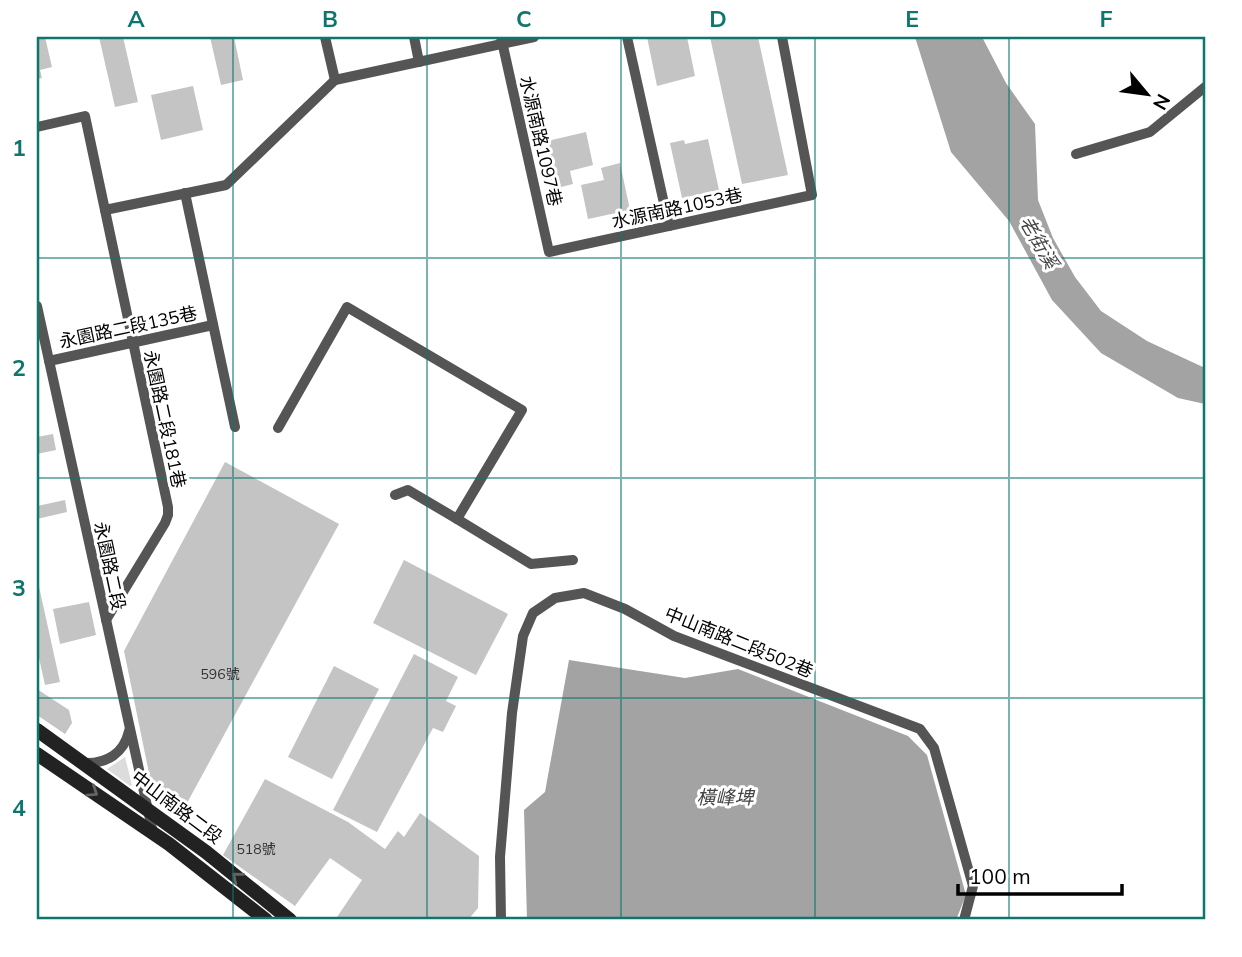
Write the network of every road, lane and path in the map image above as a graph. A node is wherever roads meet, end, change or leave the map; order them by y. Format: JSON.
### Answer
{"nodes":[{"id":1,"x":326,"y":37,"type":"edge"},
{"id":2,"x":414,"y":37,"type":"edge"},
{"id":3,"x":534,"y":37,"type":"edge"},
{"id":4,"x":627,"y":37,"type":"edge"},
{"id":5,"x":782,"y":37,"type":"edge"},
{"id":6,"x":502,"y":40,"type":"edge"},
{"id":7,"x":419,"y":62,"type":"junction"},
{"id":8,"x":335,"y":80,"type":"junction"},
{"id":9,"x":1205,"y":87,"type":"edge"},
{"id":10,"x":37,"y":127,"type":"edge"},
{"id":11,"x":1076,"y":154,"type":"dead end"},
{"id":12,"x":186,"y":193,"type":"junction"},
{"id":13,"x":105,"y":210,"type":"junction"},
{"id":14,"x":668,"y":226,"type":"junction"},
{"id":15,"x":549,"y":252,"type":"joint"},
{"id":16,"x":37,"y":306,"type":"edge"},
{"id":17,"x":213,"y":325,"type":"junction"},
{"id":18,"x":133,"y":342,"type":"junction"},
{"id":19,"x":49,"y":361,"type":"junction"},
{"id":20,"x":235,"y":427,"type":"dead end"},
{"id":21,"x":278,"y":428,"type":"dead end"},
{"id":22,"x":395,"y":495,"type":"dead end"},
{"id":23,"x":457,"y":519,"type":"junction"},
{"id":24,"x":573,"y":560,"type":"dead end"},
{"id":25,"x":106,"y":620,"type":"junction"},
{"id":26,"x":130,"y":727,"type":"junction"},
{"id":27,"x":37,"y":730,"type":"edge"},
{"id":28,"x":37,"y":754,"type":"edge"},
{"id":29,"x":84,"y":763,"type":"junction"},
{"id":30,"x":148,"y":809,"type":"junction"},
{"id":31,"x":153,"y":833,"type":"junction"},
{"id":32,"x":265,"y":920,"type":"edge"},
{"id":33,"x":290,"y":920,"type":"edge"},
{"id":34,"x":501,"y":920,"type":"edge"},
{"id":35,"x":964,"y":920,"type":"edge"}],
"edges":[{"from":1,"to":8,"type":"street"},
{"from":2,"to":7,"type":"street"},
{"from":3,"to":6,"type":"street"},
{"from":4,"to":14,"type":"street"},
{"from":5,"to":14,"type":"street","name":"水源南路1053巷"},
{"from":6,"to":7,"type":"street"},
{"from":6,"to":15,"type":"street","name":"水源南路1097巷"},
{"from":7,"to":8,"type":"street"},
{"from":8,"to":12,"type":"street"},
{"from":9,"to":11,"type":"street"},
{"from":10,"to":13,"type":"street","name":"永園路二段181巷"},
{"from":12,"to":13,"type":"street"},
{"from":12,"to":17,"type":"street"},
{"from":13,"to":18,"type":"street","name":"永園路二段181巷"},
{"from":14,"to":15,"type":"street","name":"水源南路1053巷"},
{"from":16,"to":19,"type":"street","name":"永園路二段"},
{"from":17,"to":18,"type":"street","name":"永園路二段135巷"},
{"from":17,"to":20,"type":"street"},
{"from":18,"to":19,"type":"street","name":"永園路二段135巷"},
{"from":18,"to":25,"type":"street","name":"永園路二段181巷"},
{"from":19,"to":25,"type":"street","name":"永園路二段"},
{"from":21,"to":23,"type":"street"},
{"from":22,"to":23,"type":"street"},
{"from":23,"to":24,"type":"street"},
{"from":25,"to":26,"type":"street","name":"永園路二段"},
{"from":26,"to":29,"type":"street"},
{"from":26,"to":30,"type":"street","name":"永園路二段"},
{"from":27,"to":29,"type":"main road","name":"中山南路二段"},
{"from":28,"to":31,"type":"main road","name":"中山南路二段","one_way":true},
{"from":29,"to":30,"type":"main road","name":"中山南路二段"},
{"from":30,"to":31,"type":"street","name":"永園路二段"},
{"from":33,"to":30,"type":"main road","name":"中山南路二段","one_way":true},
{"from":31,"to":32,"type":"main road","name":"中山南路二段"},
{"from":34,"to":35,"type":"street","name":"中山南路二段502巷"}]}
